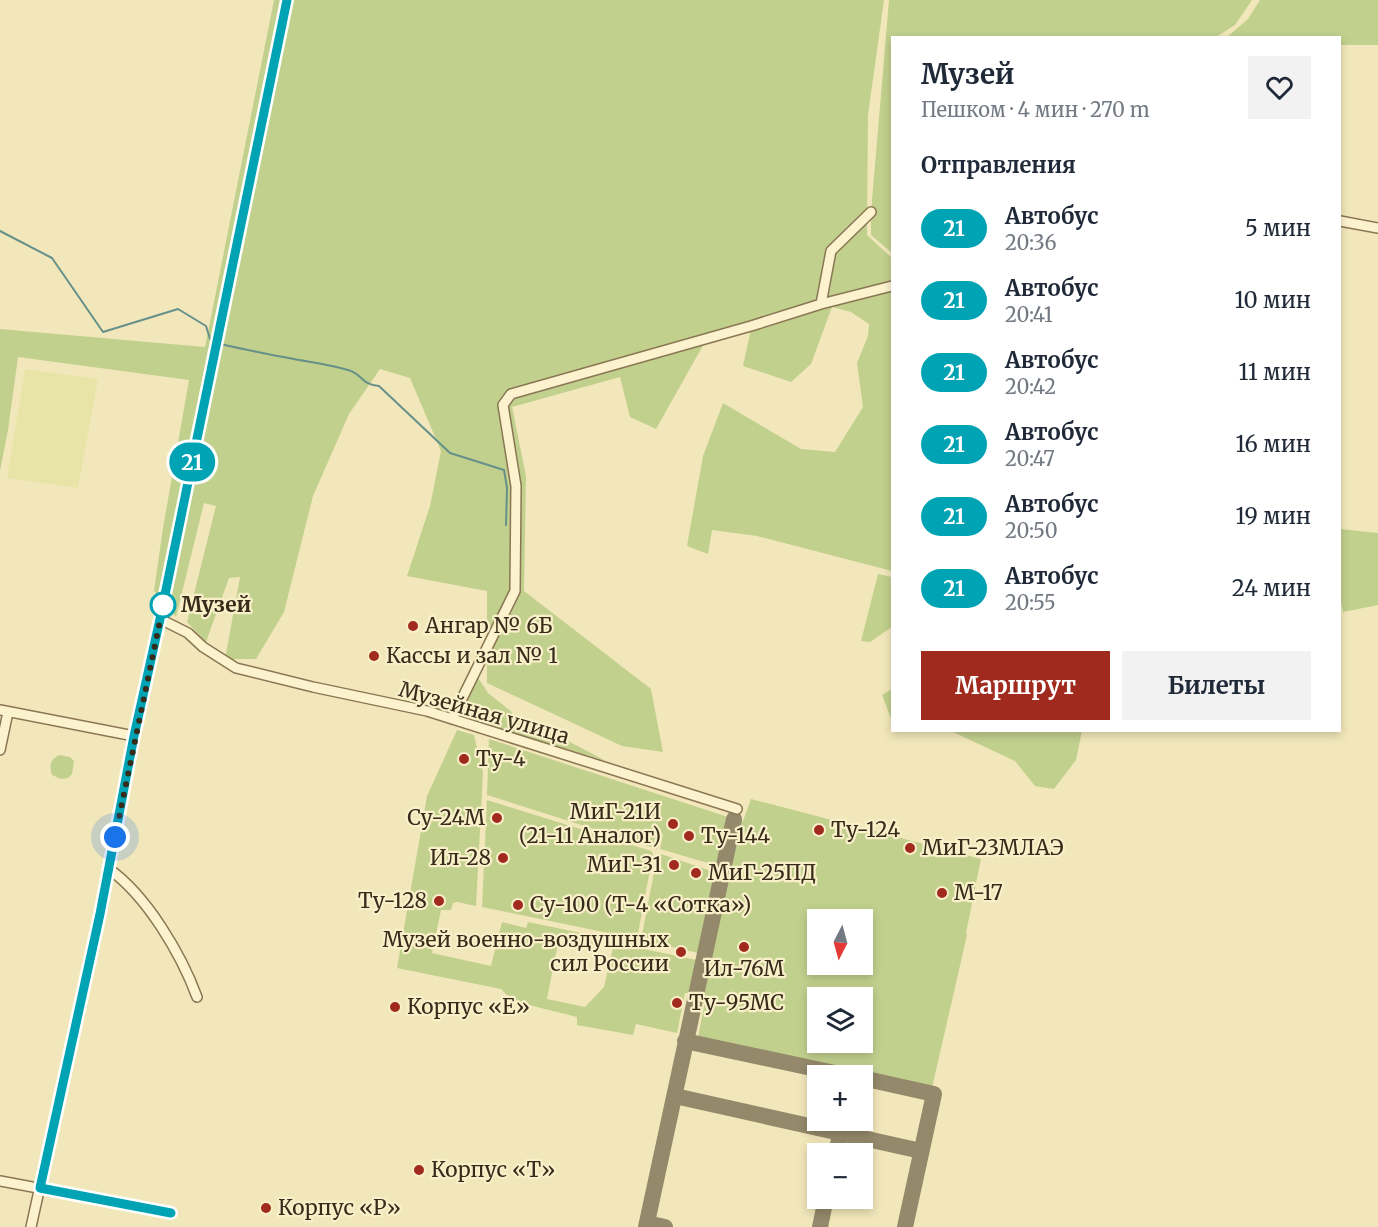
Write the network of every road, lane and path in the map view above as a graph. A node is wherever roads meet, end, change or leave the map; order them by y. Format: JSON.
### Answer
{"nodes":[{"id":1,"x":287,"y":0,"type":"edge"},
{"id":2,"x":871,"y":212,"type":"dead end"},
{"id":3,"x":1341,"y":221,"type":"edge"},
{"id":4,"x":1378,"y":228,"type":"edge"},
{"id":5,"x":891,"y":286,"type":"edge"},
{"id":6,"x":821,"y":304,"type":"junction"},
{"id":7,"x":160,"y":619,"type":"junction"},
{"id":8,"x":4,"y":711,"type":"edge"},
{"id":9,"x":452,"y":719,"type":"junction"},
{"id":10,"x":134,"y":736,"type":"junction"},
{"id":11,"x":0,"y":750,"type":"edge"},
{"id":12,"x":737,"y":809,"type":"dead end"},
{"id":13,"x":109,"y":869,"type":"junction"},
{"id":14,"x":196,"y":996,"type":"dead end"},
{"id":15,"x":0,"y":1180,"type":"edge"},
{"id":16,"x":40,"y":1188,"type":"junction"},
{"id":17,"x":171,"y":1213,"type":"dead end"},
{"id":18,"x":32,"y":1227,"type":"edge"}],
"edges":[{"from":1,"to":7,"type":"street"},
{"from":2,"to":6,"type":"street"},
{"from":3,"to":4,"type":"street"},
{"from":5,"to":6,"type":"street"},
{"from":6,"to":9,"type":"street"},
{"from":7,"to":9,"type":"street","name":"Музейная улица"},
{"from":7,"to":10,"type":"street"},
{"from":8,"to":10,"type":"street"},
{"from":8,"to":11,"type":"street"},
{"from":9,"to":12,"type":"street","name":"Музейная улица"},
{"from":10,"to":13,"type":"street"},
{"from":13,"to":14,"type":"street"},
{"from":13,"to":16,"type":"street"},
{"from":15,"to":16,"type":"street"},
{"from":16,"to":17,"type":"street"},
{"from":16,"to":18,"type":"street"}]}
